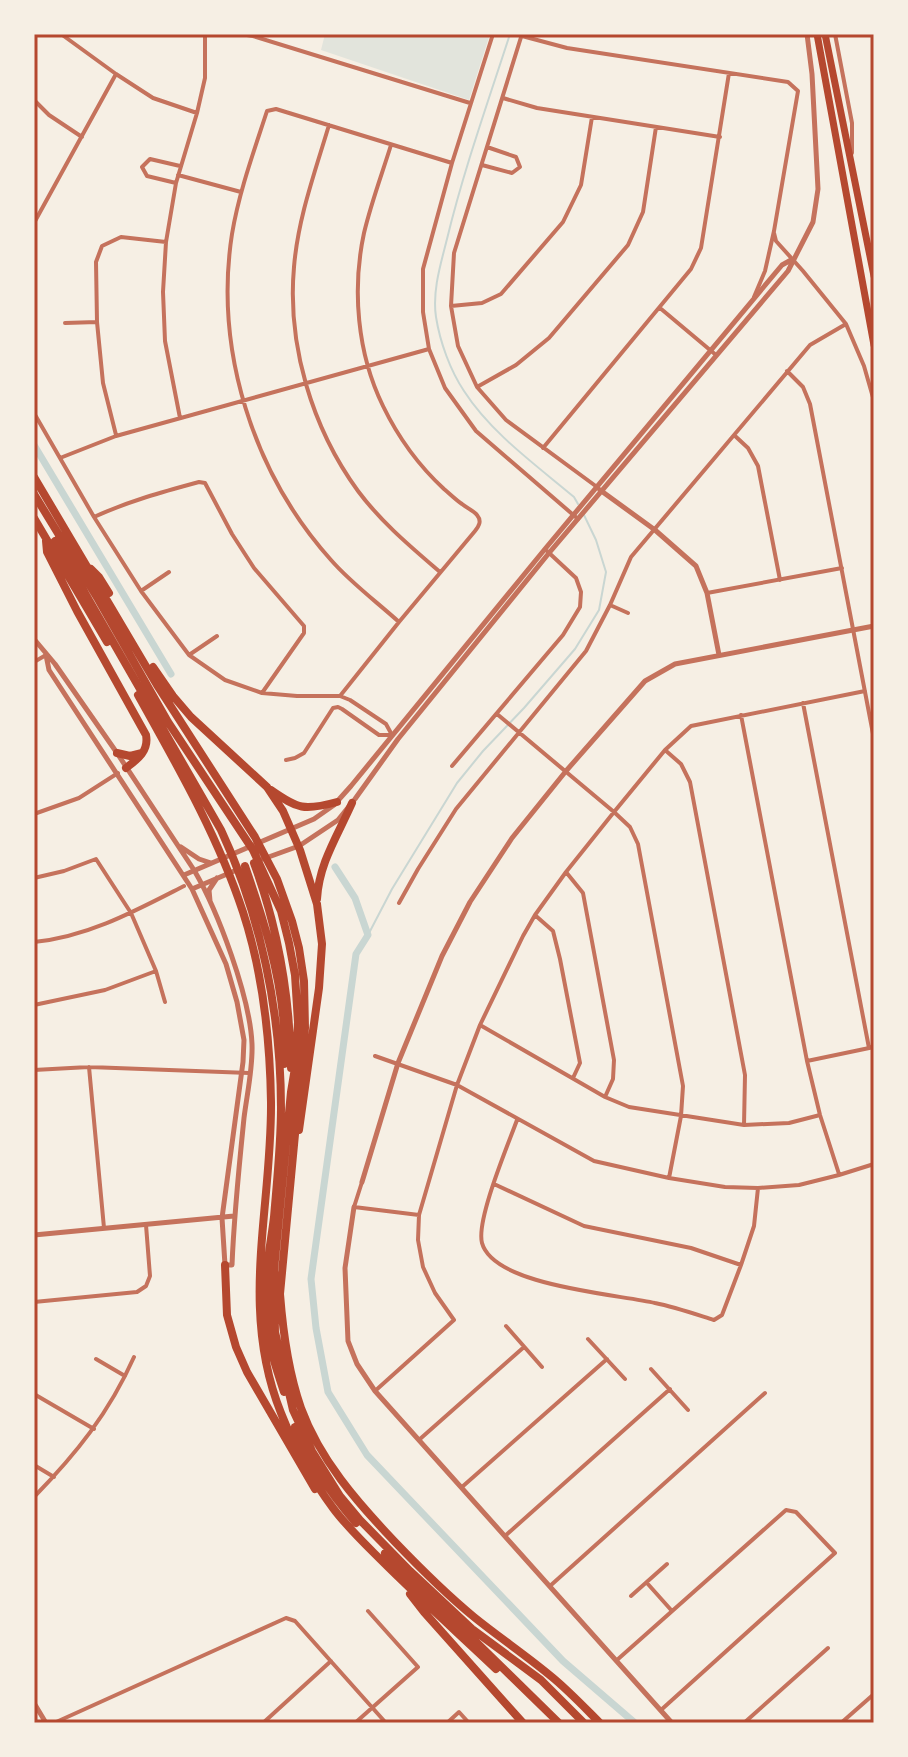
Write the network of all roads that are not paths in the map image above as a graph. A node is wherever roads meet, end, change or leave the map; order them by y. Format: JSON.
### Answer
{"nodes":[{"id":1,"x":61,"y":34,"type":"edge"},
{"id":2,"x":205,"y":34,"type":"edge"},
{"id":3,"x":241,"y":34,"type":"edge"},
{"id":4,"x":493,"y":34,"type":"edge"},
{"id":5,"x":807,"y":34,"type":"edge"},
{"id":6,"x":817,"y":34,"type":"edge"},
{"id":7,"x":825,"y":34,"type":"edge"},
{"id":8,"x":835,"y":34,"type":"edge"},
{"id":9,"x":522,"y":35,"type":"edge"},
{"id":10,"x":729,"y":73,"type":"junction"},
{"id":11,"x":116,"y":74,"type":"junction"},
{"id":12,"x":502,"y":98,"type":"junction"},
{"id":13,"x":34,"y":100,"type":"edge"},
{"id":14,"x":470,"y":103,"type":"junction"},
{"id":15,"x":197,"y":113,"type":"junction"},
{"id":16,"x":592,"y":117,"type":"junction"},
{"id":17,"x":329,"y":125,"type":"junction"},
{"id":18,"x":656,"y":127,"type":"junction"},
{"id":19,"x":82,"y":137,"type":"junction"},
{"id":20,"x":720,"y":137,"type":"junction"},
{"id":21,"x":391,"y":145,"type":"junction"},
{"id":22,"x":487,"y":147,"type":"junction"},
{"id":23,"x":452,"y":163,"type":"junction"},
{"id":24,"x":851,"y":164,"type":"junction"},
{"id":25,"x":482,"y":165,"type":"junction"},
{"id":26,"x":180,"y":166,"type":"junction"},
{"id":27,"x":178,"y":175,"type":"junction"},
{"id":28,"x":176,"y":183,"type":"junction"},
{"id":29,"x":241,"y":192,"type":"junction"},
{"id":30,"x":34,"y":223,"type":"edge"},
{"id":31,"x":774,"y":231,"type":"junction"},
{"id":32,"x":166,"y":242,"type":"junction"},
{"id":33,"x":792,"y":259,"type":"junction"},
{"id":34,"x":874,"y":276,"type":"edge"},
{"id":35,"x":753,"y":299,"type":"junction"},
{"id":36,"x":451,"y":306,"type":"junction"},
{"id":37,"x":660,"y":308,"type":"junction"},
{"id":38,"x":97,"y":322,"type":"junction"},
{"id":39,"x":65,"y":323,"type":"dead end"},
{"id":40,"x":846,"y":324,"type":"junction"},
{"id":41,"x":874,"y":345,"type":"edge"},
{"id":42,"x":429,"y":349,"type":"junction"},
{"id":43,"x":710,"y":350,"type":"junction"},
{"id":44,"x":716,"y":355,"type":"junction"},
{"id":45,"x":368,"y":366,"type":"junction"},
{"id":46,"x":787,"y":371,"type":"junction"},
{"id":47,"x":305,"y":383,"type":"junction"},
{"id":48,"x":477,"y":387,"type":"junction"},
{"id":49,"x":243,"y":400,"type":"junction"},
{"id":50,"x":874,"y":401,"type":"edge"},
{"id":51,"x":34,"y":413,"type":"edge"},
{"id":52,"x":180,"y":418,"type":"junction"},
{"id":53,"x":734,"y":435,"type":"junction"},
{"id":54,"x":116,"y":436,"type":"junction"},
{"id":55,"x":542,"y":449,"type":"junction"},
{"id":56,"x":60,"y":458,"type":"junction"},
{"id":57,"x":34,"y":477,"type":"edge"},
{"id":58,"x":599,"y":489,"type":"junction"},
{"id":59,"x":34,"y":494,"type":"edge"},
{"id":60,"x":34,"y":504,"type":"edge"},
{"id":61,"x":94,"y":517,"type":"junction"},
{"id":62,"x":576,"y":517,"type":"junction"},
{"id":63,"x":34,"y":518,"type":"edge"},
{"id":64,"x":655,"y":530,"type":"junction"},
{"id":65,"x":45,"y":537,"type":"junction"},
{"id":66,"x":547,"y":551,"type":"junction"},
{"id":67,"x":85,"y":564,"type":"junction"},
{"id":68,"x":842,"y":568,"type":"junction"},
{"id":69,"x":169,"y":572,"type":"dead end"},
{"id":70,"x":440,"y":572,"type":"junction"},
{"id":71,"x":780,"y":580,"type":"junction"},
{"id":72,"x":141,"y":591,"type":"junction"},
{"id":73,"x":707,"y":593,"type":"junction"},
{"id":74,"x":610,"y":605,"type":"junction"},
{"id":75,"x":628,"y":613,"type":"dead end"},
{"id":76,"x":399,"y":622,"type":"junction"},
{"id":77,"x":874,"y":626,"type":"edge"},
{"id":78,"x":853,"y":630,"type":"junction"},
{"id":79,"x":217,"y":636,"type":"dead end"},
{"id":80,"x":34,"y":639,"type":"edge"},
{"id":81,"x":46,"y":655,"type":"junction"},
{"id":82,"x":189,"y":655,"type":"junction"},
{"id":83,"x":719,"y":655,"type":"junction"},
{"id":84,"x":34,"y":662,"type":"edge"},
{"id":85,"x":865,"y":691,"type":"junction"},
{"id":86,"x":262,"y":693,"type":"junction"},
{"id":87,"x":340,"y":696,"type":"junction"},
{"id":88,"x":803,"y":703,"type":"junction"},
{"id":89,"x":497,"y":714,"type":"junction"},
{"id":90,"x":741,"y":715,"type":"junction"},
{"id":91,"x":519,"y":732,"type":"junction"},
{"id":92,"x":395,"y":737,"type":"junction"},
{"id":93,"x":874,"y":739,"type":"edge"},
{"id":94,"x":665,"y":750,"type":"junction"},
{"id":95,"x":143,"y":752,"type":"junction"},
{"id":96,"x":117,"y":753,"type":"junction"},
{"id":97,"x":286,"y":760,"type":"dead end"},
{"id":98,"x":452,"y":766,"type":"dead end"},
{"id":99,"x":122,"y":770,"type":"junction"},
{"id":100,"x":566,"y":771,"type":"junction"},
{"id":101,"x":267,"y":787,"type":"junction"},
{"id":102,"x":337,"y":802,"type":"junction"},
{"id":103,"x":352,"y":803,"type":"junction"},
{"id":104,"x":614,"y":812,"type":"junction"},
{"id":105,"x":34,"y":814,"type":"edge"},
{"id":106,"x":292,"y":828,"type":"junction"},
{"id":107,"x":173,"y":840,"type":"junction"},
{"id":108,"x":299,"y":846,"type":"junction"},
{"id":109,"x":211,"y":863,"type":"junction"},
{"id":110,"x":249,"y":865,"type":"junction"},
{"id":111,"x":194,"y":870,"type":"junction"},
{"id":112,"x":566,"y":872,"type":"junction"},
{"id":113,"x":184,"y":875,"type":"junction"},
{"id":114,"x":34,"y":878,"type":"edge"},
{"id":115,"x":217,"y":878,"type":"junction"},
{"id":116,"x":272,"y":880,"type":"junction"},
{"id":117,"x":202,"y":884,"type":"junction"},
{"id":118,"x":184,"y":886,"type":"dead end"},
{"id":119,"x":192,"y":889,"type":"junction"},
{"id":120,"x":399,"y":903,"type":"dead end"},
{"id":121,"x":317,"y":904,"type":"junction"},
{"id":122,"x":211,"y":906,"type":"junction"},
{"id":123,"x":131,"y":913,"type":"junction"},
{"id":124,"x":535,"y":915,"type":"junction"},
{"id":125,"x":34,"y":942,"type":"edge"},
{"id":126,"x":156,"y":971,"type":"junction"},
{"id":127,"x":165,"y":1002,"type":"dead end"},
{"id":128,"x":34,"y":1005,"type":"edge"},
{"id":129,"x":480,"y":1025,"type":"junction"},
{"id":130,"x":872,"y":1047,"type":"edge"},
{"id":131,"x":375,"y":1056,"type":"dead end"},
{"id":132,"x":807,"y":1061,"type":"junction"},
{"id":133,"x":398,"y":1063,"type":"junction"},
{"id":134,"x":89,"y":1067,"type":"junction"},
{"id":135,"x":34,"y":1070,"type":"edge"},
{"id":136,"x":241,"y":1072,"type":"junction"},
{"id":137,"x":249,"y":1073,"type":"junction"},
{"id":138,"x":573,"y":1078,"type":"junction"},
{"id":139,"x":457,"y":1085,"type":"junction"},
{"id":140,"x":291,"y":1092,"type":"junction"},
{"id":141,"x":605,"y":1097,"type":"junction"},
{"id":142,"x":281,"y":1108,"type":"junction"},
{"id":143,"x":820,"y":1115,"type":"junction"},
{"id":144,"x":681,"y":1116,"type":"junction"},
{"id":145,"x":517,"y":1119,"type":"junction"},
{"id":146,"x":744,"y":1125,"type":"junction"},
{"id":147,"x":294,"y":1154,"type":"junction"},
{"id":148,"x":34,"y":1155,"type":"edge"},
{"id":149,"x":874,"y":1164,"type":"edge"},
{"id":150,"x":34,"y":1168,"type":"edge"},
{"id":151,"x":839,"y":1175,"type":"junction"},
{"id":152,"x":669,"y":1178,"type":"junction"},
{"id":153,"x":362,"y":1182,"type":"joint"},
{"id":154,"x":494,"y":1184,"type":"junction"},
{"id":155,"x":758,"y":1188,"type":"junction"},
{"id":156,"x":354,"y":1207,"type":"junction"},
{"id":157,"x":419,"y":1215,"type":"junction"},
{"id":158,"x":234,"y":1216,"type":"junction"},
{"id":159,"x":222,"y":1218,"type":"junction"},
{"id":160,"x":146,"y":1225,"type":"junction"},
{"id":161,"x":104,"y":1229,"type":"junction"},
{"id":162,"x":34,"y":1235,"type":"edge"},
{"id":163,"x":229,"y":1265,"type":"junction"},
{"id":164,"x":741,"y":1265,"type":"junction"},
{"id":165,"x":34,"y":1302,"type":"edge"},
{"id":166,"x":506,"y":1326,"type":"dead end"},
{"id":167,"x":588,"y":1339,"type":"dead end"},
{"id":168,"x":524,"y":1347,"type":"junction"},
{"id":169,"x":134,"y":1357,"type":"dead end"},
{"id":170,"x":96,"y":1359,"type":"dead end"},
{"id":171,"x":607,"y":1359,"type":"junction"},
{"id":172,"x":542,"y":1367,"type":"dead end"},
{"id":173,"x":651,"y":1369,"type":"dead end"},
{"id":174,"x":125,"y":1376,"type":"junction"},
{"id":175,"x":625,"y":1379,"type":"dead end"},
{"id":176,"x":670,"y":1389,"type":"junction"},
{"id":177,"x":375,"y":1391,"type":"junction"},
{"id":178,"x":765,"y":1393,"type":"dead end"},
{"id":179,"x":34,"y":1394,"type":"edge"},
{"id":180,"x":688,"y":1410,"type":"dead end"},
{"id":181,"x":94,"y":1429,"type":"junction"},
{"id":182,"x":420,"y":1439,"type":"junction"},
{"id":183,"x":34,"y":1465,"type":"edge"},
{"id":184,"x":54,"y":1477,"type":"junction"},
{"id":185,"x":462,"y":1487,"type":"junction"},
{"id":186,"x":34,"y":1497,"type":"edge"},
{"id":187,"x":331,"y":1507,"type":"junction"},
{"id":188,"x":505,"y":1536,"type":"junction"},
{"id":189,"x":667,"y":1564,"type":"dead end"},
{"id":190,"x":395,"y":1574,"type":"junction"},
{"id":191,"x":647,"y":1583,"type":"junction"},
{"id":192,"x":550,"y":1586,"type":"junction"},
{"id":193,"x":631,"y":1596,"type":"dead end"},
{"id":194,"x":368,"y":1611,"type":"dead end"},
{"id":195,"x":672,"y":1611,"type":"junction"},
{"id":196,"x":828,"y":1648,"type":"dead end"},
{"id":197,"x":617,"y":1660,"type":"junction"},
{"id":198,"x":331,"y":1661,"type":"junction"},
{"id":199,"x":874,"y":1694,"type":"edge"},
{"id":200,"x":34,"y":1703,"type":"edge"},
{"id":201,"x":372,"y":1708,"type":"junction"},
{"id":202,"x":661,"y":1710,"type":"junction"},
{"id":203,"x":46,"y":1723,"type":"edge"},
{"id":204,"x":54,"y":1723,"type":"edge"},
{"id":205,"x":263,"y":1723,"type":"edge"},
{"id":206,"x":355,"y":1723,"type":"edge"},
{"id":207,"x":386,"y":1723,"type":"edge"},
{"id":208,"x":447,"y":1723,"type":"edge"},
{"id":209,"x":469,"y":1723,"type":"edge"},
{"id":210,"x":523,"y":1723,"type":"edge"},
{"id":211,"x":552,"y":1723,"type":"edge"},
{"id":212,"x":559,"y":1723,"type":"edge"},
{"id":213,"x":584,"y":1723,"type":"edge"},
{"id":214,"x":600,"y":1723,"type":"edge"},
{"id":215,"x":672,"y":1723,"type":"edge"},
{"id":216,"x":744,"y":1723,"type":"edge"},
{"id":217,"x":841,"y":1723,"type":"edge"}],
"edges":[{"from":1,"to":11,"type":"street"},
{"from":2,"to":15,"type":"street"},
{"from":3,"to":14,"type":"street"},
{"from":4,"to":14,"type":"street"},
{"from":5,"to":33,"type":"street"},
{"from":6,"to":41,"type":"main road"},
{"from":7,"to":24,"type":"main road"},
{"from":8,"to":24,"type":"street"},
{"from":9,"to":10,"type":"street"},
{"from":9,"to":12,"type":"street"},
{"from":10,"to":20,"type":"street"},
{"from":10,"to":31,"type":"street"},
{"from":11,"to":15,"type":"street"},
{"from":11,"to":19,"type":"street"},
{"from":12,"to":16,"type":"street"},
{"from":12,"to":22,"type":"street"},
{"from":13,"to":19,"type":"street"},
{"from":14,"to":23,"type":"street"},
{"from":15,"to":26,"type":"street"},
{"from":16,"to":18,"type":"street"},
{"from":16,"to":36,"type":"street"},
{"from":17,"to":21,"type":"street"},
{"from":17,"to":29,"type":"street"},
{"from":17,"to":47,"type":"street"},
{"from":18,"to":20,"type":"street"},
{"from":18,"to":48,"type":"street"},
{"from":19,"to":30,"type":"street"},
{"from":20,"to":37,"type":"street"},
{"from":21,"to":23,"type":"street"},
{"from":21,"to":45,"type":"street"},
{"from":22,"to":25,"type":"street"},
{"from":22,"to":25,"type":"street"},
{"from":23,"to":42,"type":"street"},
{"from":24,"to":34,"type":"main road"},
{"from":25,"to":36,"type":"street"},
{"from":26,"to":27,"type":"street"},
{"from":26,"to":28,"type":"street"},
{"from":27,"to":28,"type":"street"},
{"from":27,"to":29,"type":"street"},
{"from":28,"to":32,"type":"street"},
{"from":29,"to":49,"type":"street"},
{"from":31,"to":33,"type":"street"},
{"from":31,"to":35,"type":"street"},
{"from":32,"to":38,"type":"street"},
{"from":32,"to":52,"type":"street"},
{"from":33,"to":35,"type":"street"},
{"from":33,"to":40,"type":"street"},
{"from":33,"to":44,"type":"street"},
{"from":35,"to":43,"type":"street"},
{"from":36,"to":48,"type":"street"},
{"from":37,"to":43,"type":"street"},
{"from":37,"to":55,"type":"street"},
{"from":38,"to":39,"type":"street"},
{"from":38,"to":54,"type":"street"},
{"from":40,"to":46,"type":"street"},
{"from":40,"to":50,"type":"street"},
{"from":42,"to":45,"type":"street"},
{"from":42,"to":62,"type":"street"},
{"from":43,"to":44,"type":"street"},
{"from":43,"to":58,"type":"street"},
{"from":44,"to":58,"type":"street"},
{"from":45,"to":47,"type":"street"},
{"from":45,"to":70,"type":"street"},
{"from":46,"to":53,"type":"street"},
{"from":46,"to":68,"type":"street"},
{"from":47,"to":49,"type":"street"},
{"from":47,"to":70,"type":"street"},
{"from":48,"to":55,"type":"street"},
{"from":49,"to":52,"type":"street"},
{"from":49,"to":76,"type":"street"},
{"from":51,"to":56,"type":"street"},
{"from":52,"to":54,"type":"street"},
{"from":53,"to":64,"type":"street"},
{"from":53,"to":71,"type":"street"},
{"from":54,"to":56,"type":"street"},
{"from":55,"to":58,"type":"street"},
{"from":56,"to":61,"type":"street"},
{"from":57,"to":67,"type":"highway"},
{"from":58,"to":62,"type":"street"},
{"from":58,"to":64,"type":"street"},
{"from":59,"to":116,"type":"highway"},
{"from":60,"to":142,"type":"highway"},
{"from":61,"to":72,"type":"street"},
{"from":61,"to":86,"type":"street"},
{"from":62,"to":66,"type":"street"},
{"from":63,"to":65,"type":"highway"},
{"from":64,"to":73,"type":"street"},
{"from":64,"to":74,"type":"street"},
{"from":65,"to":95,"type":"highway"},
{"from":65,"to":187,"type":"highway"},
{"from":66,"to":89,"type":"street"},
{"from":66,"to":92,"type":"street"},
{"from":67,"to":101,"type":"highway"},
{"from":67,"to":116,"type":"highway"},
{"from":68,"to":71,"type":"street"},
{"from":68,"to":78,"type":"street"},
{"from":69,"to":72,"type":"street"},
{"from":70,"to":76,"type":"street"},
{"from":71,"to":73,"type":"street"},
{"from":72,"to":82,"type":"street"},
{"from":73,"to":83,"type":"street"},
{"from":74,"to":75,"type":"street"},
{"from":74,"to":91,"type":"street"},
{"from":76,"to":87,"type":"street"},
{"from":77,"to":78,"type":"street"},
{"from":78,"to":83,"type":"street"},
{"from":78,"to":85,"type":"street"},
{"from":79,"to":82,"type":"street"},
{"from":80,"to":81,"type":"street"},
{"from":81,"to":84,"type":"street"},
{"from":81,"to":96,"type":"street"},
{"from":81,"to":99,"type":"street"},
{"from":82,"to":86,"type":"street"},
{"from":83,"to":100,"type":"street"},
{"from":85,"to":88,"type":"street"},
{"from":85,"to":93,"type":"street"},
{"from":86,"to":87,"type":"street"},
{"from":87,"to":92,"type":"street"},
{"from":88,"to":90,"type":"street"},
{"from":88,"to":130,"type":"street"},
{"from":89,"to":91,"type":"street"},
{"from":89,"to":98,"type":"street"},
{"from":90,"to":94,"type":"street"},
{"from":90,"to":132,"type":"street"},
{"from":91,"to":100,"type":"street"},
{"from":91,"to":120,"type":"street"},
{"from":92,"to":97,"type":"street"},
{"from":92,"to":102,"type":"street"},
{"from":92,"to":103,"type":"street"},
{"from":94,"to":104,"type":"street"},
{"from":94,"to":146,"type":"street"},
{"from":95,"to":96,"type":"highway"},
{"from":95,"to":99,"type":"highway"},
{"from":96,"to":99,"type":"street"},
{"from":99,"to":105,"type":"street"},
{"from":99,"to":107,"type":"street"},
{"from":99,"to":113,"type":"street"},
{"from":100,"to":104,"type":"street"},
{"from":100,"to":133,"type":"street"},
{"from":101,"to":102,"type":"highway"},
{"from":101,"to":106,"type":"highway"},
{"from":102,"to":106,"type":"street"},
{"from":103,"to":108,"type":"street"},
{"from":103,"to":121,"type":"highway"},
{"from":104,"to":112,"type":"street"},
{"from":104,"to":144,"type":"street"},
{"from":106,"to":108,"type":"highway"},
{"from":106,"to":109,"type":"street"},
{"from":107,"to":109,"type":"street"},
{"from":107,"to":111,"type":"street"},
{"from":108,"to":110,"type":"street"},
{"from":108,"to":121,"type":"highway"},
{"from":109,"to":111,"type":"street"},
{"from":110,"to":115,"type":"street"},
{"from":110,"to":140,"type":"highway"},
{"from":110,"to":142,"type":"highway"},
{"from":111,"to":113,"type":"street"},
{"from":111,"to":117,"type":"street"},
{"from":112,"to":124,"type":"street"},
{"from":112,"to":141,"type":"street"},
{"from":113,"to":119,"type":"street"},
{"from":114,"to":123,"type":"street"},
{"from":115,"to":117,"type":"street"},
{"from":115,"to":122,"type":"street"},
{"from":116,"to":140,"type":"highway"},
{"from":116,"to":147,"type":"highway"},
{"from":117,"to":119,"type":"street"},
{"from":117,"to":122,"type":"street"},
{"from":118,"to":123,"type":"street"},
{"from":119,"to":136,"type":"street"},
{"from":121,"to":147,"type":"highway"},
{"from":122,"to":137,"type":"street"},
{"from":123,"to":125,"type":"street"},
{"from":123,"to":126,"type":"street"},
{"from":124,"to":129,"type":"street"},
{"from":124,"to":138,"type":"street"},
{"from":126,"to":127,"type":"street"},
{"from":126,"to":128,"type":"street"},
{"from":129,"to":138,"type":"street"},
{"from":129,"to":139,"type":"street"},
{"from":130,"to":132,"type":"street"},
{"from":131,"to":133,"type":"street"},
{"from":132,"to":143,"type":"street"},
{"from":133,"to":139,"type":"street"},
{"from":133,"to":153,"type":"street"},
{"from":134,"to":135,"type":"street"},
{"from":134,"to":136,"type":"street"},
{"from":134,"to":161,"type":"street"},
{"from":136,"to":137,"type":"street"},
{"from":136,"to":159,"type":"street"},
{"from":137,"to":158,"type":"street"},
{"from":138,"to":141,"type":"street"},
{"from":139,"to":145,"type":"street"},
{"from":139,"to":157,"type":"street"},
{"from":140,"to":213,"type":"highway"},
{"from":141,"to":144,"type":"street"},
{"from":142,"to":212,"type":"highway"},
{"from":143,"to":146,"type":"street"},
{"from":143,"to":151,"type":"street"},
{"from":144,"to":146,"type":"street"},
{"from":144,"to":152,"type":"street"},
{"from":145,"to":152,"type":"street"},
{"from":145,"to":154,"type":"street"},
{"from":147,"to":214,"type":"highway"},
{"from":148,"to":150,"type":"street"},
{"from":149,"to":151,"type":"street"},
{"from":151,"to":155,"type":"street"},
{"from":152,"to":155,"type":"street"},
{"from":153,"to":156,"type":"street"},
{"from":154,"to":164,"type":"street"},
{"from":154,"to":164,"type":"street"},
{"from":155,"to":164,"type":"street"},
{"from":156,"to":157,"type":"street"},
{"from":156,"to":177,"type":"street"},
{"from":157,"to":177,"type":"street"},
{"from":158,"to":159,"type":"street"},
{"from":158,"to":163,"type":"street"},
{"from":159,"to":160,"type":"street"},
{"from":159,"to":163,"type":"street"},
{"from":160,"to":161,"type":"street"},
{"from":160,"to":165,"type":"street"},
{"from":161,"to":162,"type":"street"},
{"from":163,"to":187,"type":"highway"},
{"from":166,"to":168,"type":"street"},
{"from":167,"to":171,"type":"street"},
{"from":168,"to":172,"type":"street"},
{"from":168,"to":182,"type":"street"},
{"from":169,"to":174,"type":"street"},
{"from":170,"to":174,"type":"street"},
{"from":171,"to":175,"type":"street"},
{"from":171,"to":185,"type":"street"},
{"from":173,"to":176,"type":"street"},
{"from":174,"to":181,"type":"street"},
{"from":176,"to":180,"type":"street"},
{"from":176,"to":188,"type":"street"},
{"from":177,"to":182,"type":"street"},
{"from":178,"to":192,"type":"street"},
{"from":179,"to":181,"type":"street"},
{"from":181,"to":184,"type":"street"},
{"from":182,"to":185,"type":"street"},
{"from":183,"to":184,"type":"street"},
{"from":184,"to":186,"type":"street"},
{"from":185,"to":188,"type":"street"},
{"from":187,"to":190,"type":"highway"},
{"from":188,"to":192,"type":"street"},
{"from":189,"to":191,"type":"street"},
{"from":190,"to":210,"type":"highway"},
{"from":190,"to":211,"type":"highway"},
{"from":191,"to":193,"type":"street"},
{"from":191,"to":195,"type":"street"},
{"from":192,"to":197,"type":"street"},
{"from":194,"to":201,"type":"street"},
{"from":195,"to":197,"type":"street"},
{"from":195,"to":202,"type":"street"},
{"from":196,"to":216,"type":"street"},
{"from":197,"to":202,"type":"street"},
{"from":198,"to":201,"type":"street"},
{"from":198,"to":204,"type":"street"},
{"from":198,"to":205,"type":"street"},
{"from":199,"to":217,"type":"street"},
{"from":200,"to":203,"type":"street"},
{"from":201,"to":206,"type":"street"},
{"from":201,"to":207,"type":"street"},
{"from":202,"to":215,"type":"street"},
{"from":208,"to":209,"type":"street"}]}
